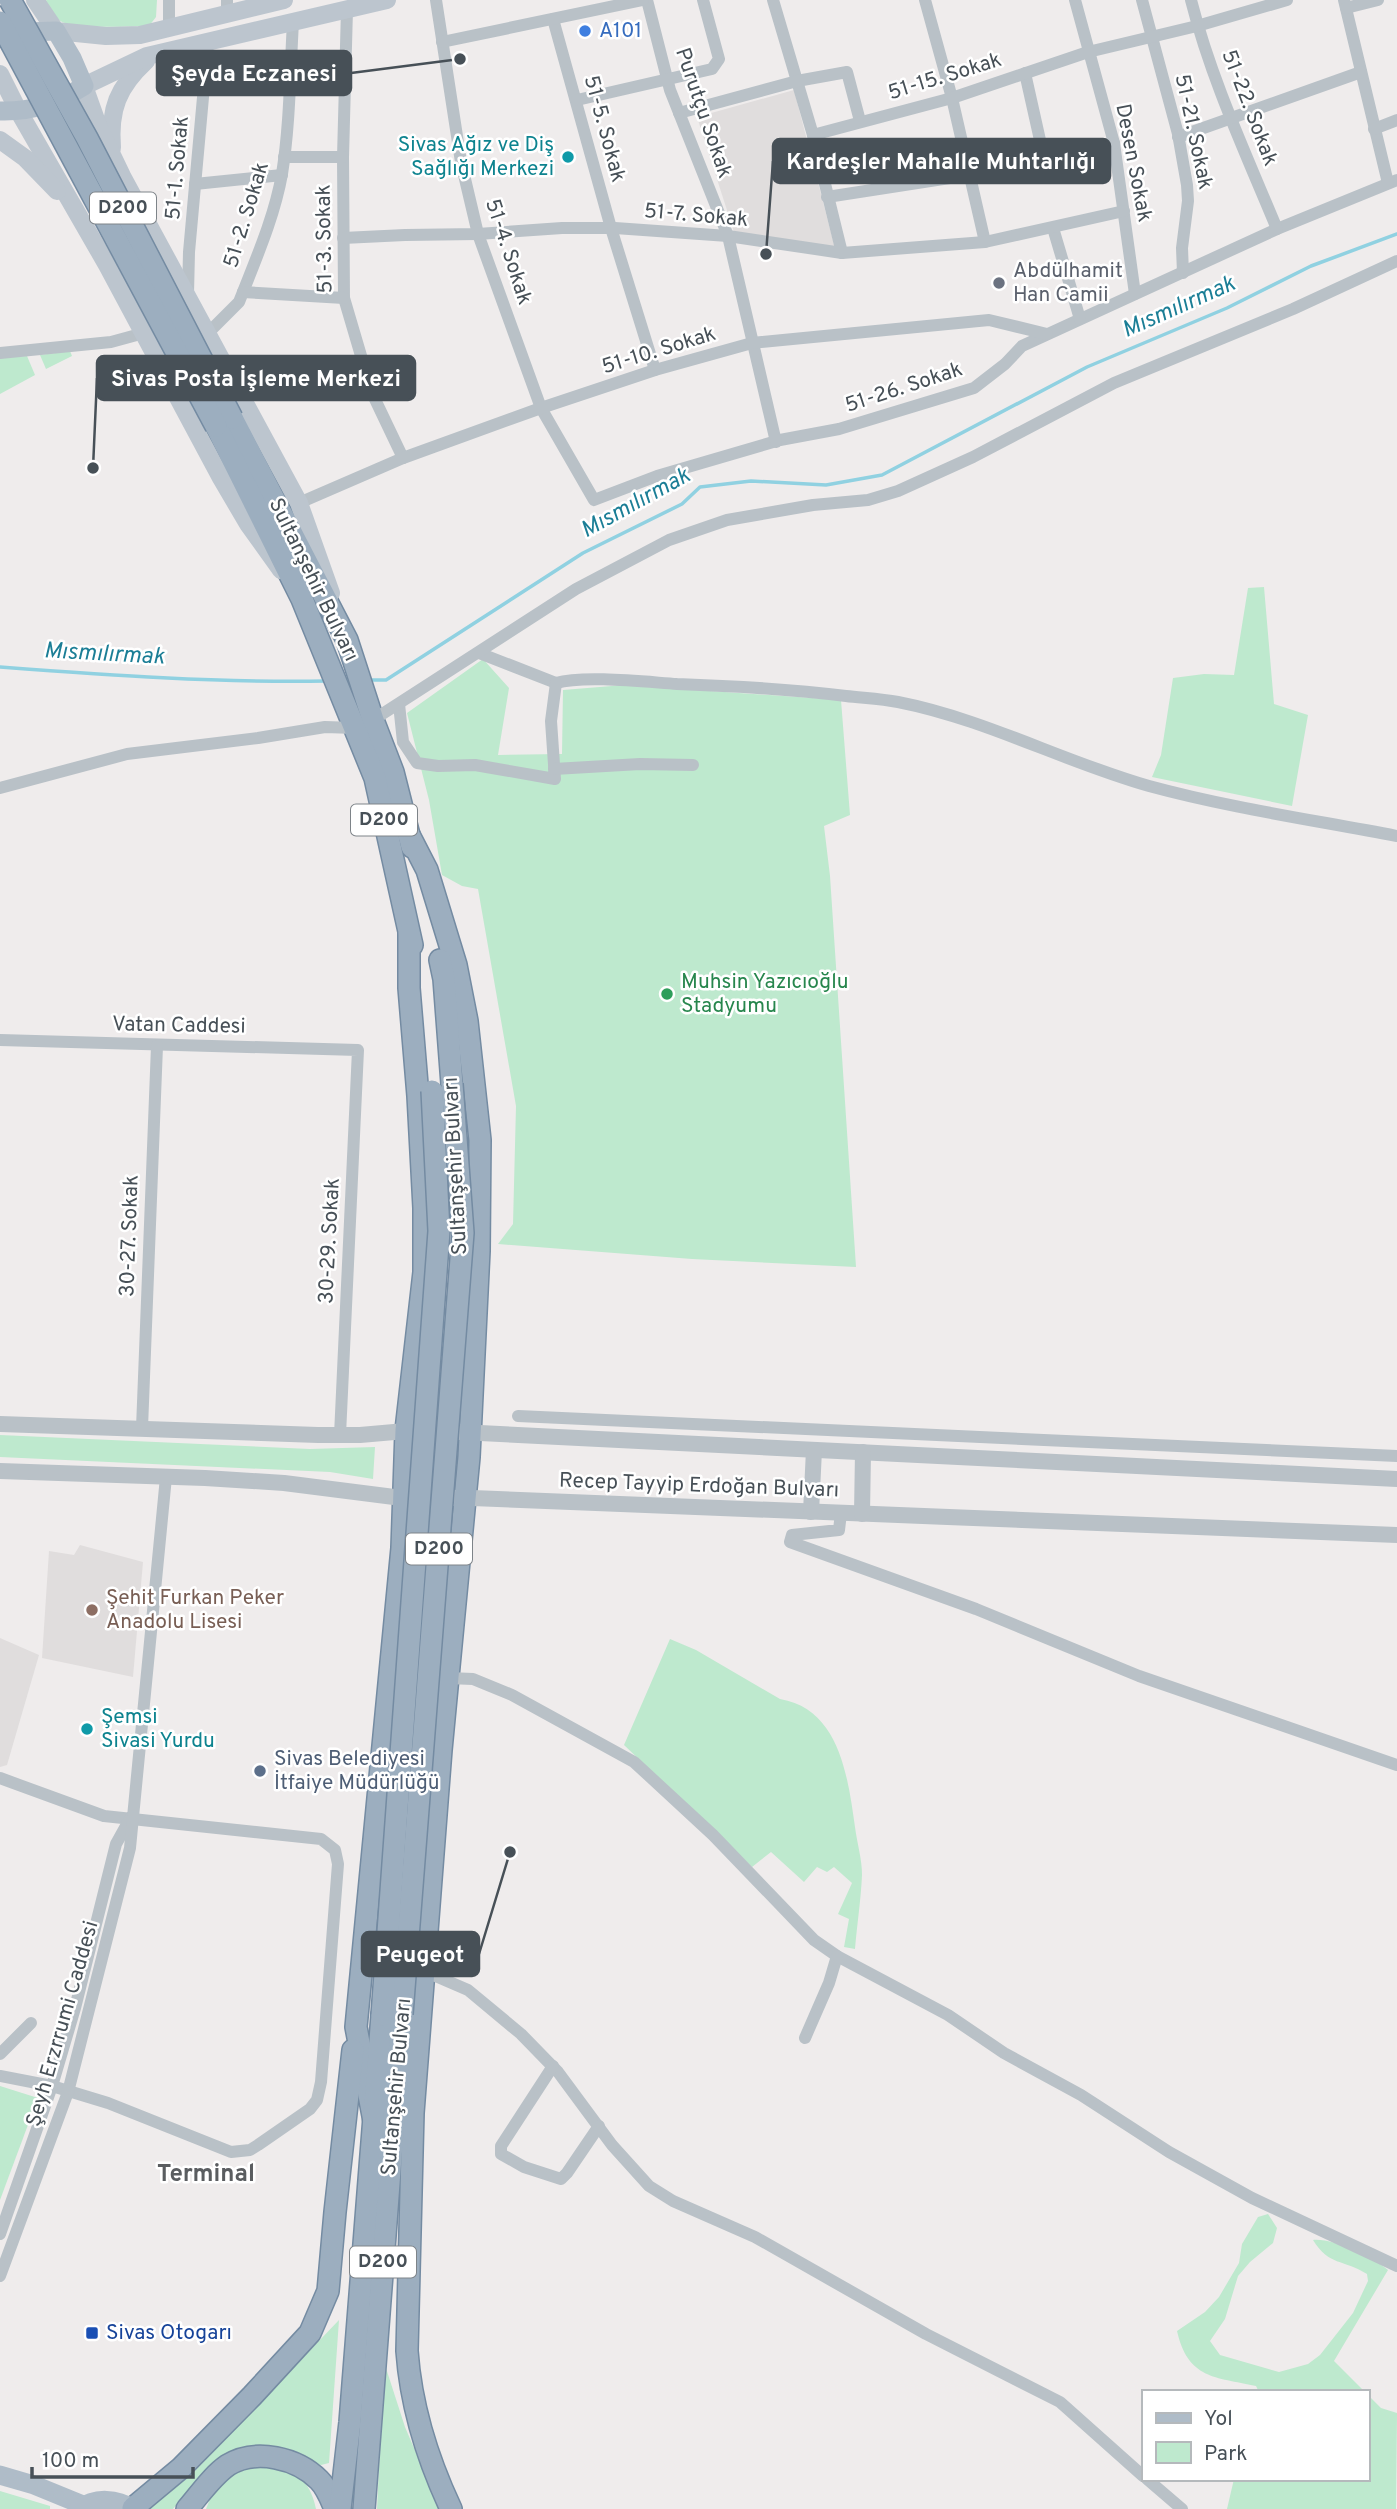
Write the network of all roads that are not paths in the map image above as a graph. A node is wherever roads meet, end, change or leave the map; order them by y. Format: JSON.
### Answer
{"nodes":[{"id":1,"x":10,"y":0,"type":"edge"},
{"id":2,"x":35,"y":0,"type":"edge"},
{"id":3,"x":169,"y":0,"type":"edge"},
{"id":4,"x":284,"y":0,"type":"edge"},
{"id":5,"x":387,"y":0,"type":"edge"},
{"id":6,"x":436,"y":0,"type":"edge"},
{"id":7,"x":645,"y":0,"type":"edge"},
{"id":8,"x":703,"y":0,"type":"edge"},
{"id":9,"x":773,"y":0,"type":"edge"},
{"id":10,"x":925,"y":0,"type":"edge"},
{"id":11,"x":1074,"y":0,"type":"edge"},
{"id":12,"x":1142,"y":0,"type":"edge"},
{"id":13,"x":1191,"y":0,"type":"edge"},
{"id":14,"x":1378,"y":0,"type":"edge"},
{"id":15,"x":1281,"y":1,"type":"edge"},
{"id":16,"x":1345,"y":4,"type":"edge"},
{"id":17,"x":227,"y":7,"type":"edge"},
{"id":18,"x":347,"y":9,"type":"junction"},
{"id":19,"x":553,"y":19,"type":"junction"},
{"id":20,"x":0,"y":22,"type":"edge"},
{"id":21,"x":293,"y":22,"type":"junction"},
{"id":22,"x":1197,"y":26,"type":"junction"},
{"id":23,"x":169,"y":29,"type":"junction"},
{"id":24,"x":56,"y":31,"type":"junction"},
{"id":25,"x":1152,"y":37,"type":"junction"},
{"id":26,"x":442,"y":41,"type":"junction"},
{"id":27,"x":208,"y":42,"type":"junction"},
{"id":28,"x":0,"y":44,"type":"edge"},
{"id":29,"x":1088,"y":52,"type":"junction"},
{"id":30,"x":153,"y":55,"type":"junction"},
{"id":31,"x":1361,"y":72,"type":"junction"},
{"id":32,"x":1026,"y":73,"type":"junction"},
{"id":33,"x":0,"y":74,"type":"edge"},
{"id":34,"x":668,"y":81,"type":"junction"},
{"id":35,"x":797,"y":81,"type":"junction"},
{"id":36,"x":84,"y":86,"type":"junction"},
{"id":37,"x":952,"y":99,"type":"junction"},
{"id":38,"x":577,"y":100,"type":"junction"},
{"id":39,"x":9,"y":111,"type":"edge"},
{"id":40,"x":679,"y":113,"type":"junction"},
{"id":41,"x":1231,"y":118,"type":"junction"},
{"id":42,"x":1397,"y":120,"type":"edge"},
{"id":43,"x":860,"y":121,"type":"junction"},
{"id":44,"x":1374,"y":128,"type":"junction"},
{"id":45,"x":813,"y":135,"type":"junction"},
{"id":46,"x":1178,"y":137,"type":"junction"},
{"id":47,"x":0,"y":140,"type":"edge"},
{"id":48,"x":1114,"y":143,"type":"junction"},
{"id":49,"x":284,"y":157,"type":"junction"},
{"id":50,"x":113,"y":158,"type":"junction"},
{"id":51,"x":343,"y":158,"type":"junction"},
{"id":52,"x":1044,"y":159,"type":"junction"},
{"id":53,"x":282,"y":175,"type":"junction"},
{"id":54,"x":969,"y":175,"type":"junction"},
{"id":55,"x":1393,"y":181,"type":"edge"},
{"id":56,"x":195,"y":184,"type":"junction"},
{"id":57,"x":827,"y":197,"type":"junction"},
{"id":58,"x":75,"y":209,"type":"junction"},
{"id":59,"x":1124,"y":211,"type":"junction"},
{"id":60,"x":611,"y":228,"type":"junction"},
{"id":61,"x":1053,"y":228,"type":"junction"},
{"id":62,"x":1277,"y":229,"type":"junction"},
{"id":63,"x":478,"y":234,"type":"junction"},
{"id":64,"x":728,"y":236,"type":"junction"},
{"id":65,"x":343,"y":238,"type":"junction"},
{"id":66,"x":985,"y":242,"type":"junction"},
{"id":67,"x":842,"y":253,"type":"junction"},
{"id":68,"x":1397,"y":261,"type":"edge"},
{"id":69,"x":1183,"y":273,"type":"junction"},
{"id":70,"x":243,"y":292,"type":"junction"},
{"id":71,"x":1135,"y":294,"type":"junction"},
{"id":72,"x":188,"y":298,"type":"junction"},
{"id":73,"x":344,"y":298,"type":"junction"},
{"id":74,"x":1080,"y":319,"type":"junction"},
{"id":75,"x":144,"y":333,"type":"junction"},
{"id":76,"x":207,"y":334,"type":"junction"},
{"id":77,"x":1047,"y":334,"type":"junction"},
{"id":78,"x":752,"y":344,"type":"junction"},
{"id":79,"x":0,"y":353,"type":"edge"},
{"id":80,"x":655,"y":370,"type":"junction"},
{"id":81,"x":541,"y":408,"type":"junction"},
{"id":82,"x":224,"y":422,"type":"junction"},
{"id":83,"x":776,"y":442,"type":"junction"},
{"id":84,"x":403,"y":458,"type":"junction"},
{"id":85,"x":594,"y":500,"type":"joint"},
{"id":86,"x":299,"y":503,"type":"junction"},
{"id":87,"x":302,"y":599,"type":"junction"},
{"id":88,"x":347,"y":640,"type":"junction"},
{"id":89,"x":479,"y":653,"type":"junction"},
{"id":90,"x":556,"y":683,"type":"junction"},
{"id":91,"x":399,"y":704,"type":"junction"},
{"id":92,"x":361,"y":715,"type":"junction"},
{"id":93,"x":693,"y":765,"type":"dead end"},
{"id":94,"x":554,"y":769,"type":"junction"},
{"id":95,"x":0,"y":788,"type":"edge"},
{"id":96,"x":409,"y":835,"type":"junction"},
{"id":97,"x":1397,"y":836,"type":"edge"},
{"id":98,"x":409,"y":934,"type":"junction"},
{"id":99,"x":0,"y":1040,"type":"edge"},
{"id":100,"x":157,"y":1046,"type":"junction"},
{"id":101,"x":358,"y":1050,"type":"joint"},
{"id":102,"x":518,"y":1416,"type":"dead end"},
{"id":103,"x":0,"y":1424,"type":"edge"},
{"id":104,"x":142,"y":1428,"type":"junction"},
{"id":105,"x":406,"y":1430,"type":"junction"},
{"id":106,"x":844,"y":1431,"type":"junction"},
{"id":107,"x":469,"y":1432,"type":"junction"},
{"id":108,"x":340,"y":1435,"type":"junction"},
{"id":109,"x":814,"y":1450,"type":"junction"},
{"id":110,"x":841,"y":1451,"type":"junction"},
{"id":111,"x":863,"y":1452,"type":"junction"},
{"id":112,"x":1397,"y":1457,"type":"edge"},
{"id":113,"x":0,"y":1471,"type":"edge"},
{"id":114,"x":166,"y":1477,"type":"junction"},
{"id":115,"x":1397,"y":1479,"type":"edge"},
{"id":116,"x":402,"y":1498,"type":"junction"},
{"id":117,"x":465,"y":1499,"type":"junction"},
{"id":118,"x":811,"y":1512,"type":"junction"},
{"id":119,"x":841,"y":1513,"type":"junction"},
{"id":120,"x":862,"y":1514,"type":"junction"},
{"id":121,"x":1397,"y":1535,"type":"edge"},
{"id":122,"x":447,"y":1678,"type":"junction"},
{"id":123,"x":1397,"y":1765,"type":"edge"},
{"id":124,"x":0,"y":1778,"type":"edge"},
{"id":125,"x":131,"y":1817,"type":"junction"},
{"id":126,"x":837,"y":1956,"type":"junction"},
{"id":127,"x":425,"y":1972,"type":"junction"},
{"id":128,"x":392,"y":2015,"type":"junction"},
{"id":129,"x":31,"y":2023,"type":"dead end"},
{"id":130,"x":356,"y":2027,"type":"junction"},
{"id":131,"x":805,"y":2038,"type":"dead end"},
{"id":132,"x":0,"y":2053,"type":"edge"},
{"id":133,"x":553,"y":2066,"type":"junction"},
{"id":134,"x":0,"y":2076,"type":"edge"},
{"id":135,"x":52,"y":2086,"type":"junction"},
{"id":136,"x":68,"y":2092,"type":"junction"},
{"id":137,"x":413,"y":2113,"type":"junction"},
{"id":138,"x":373,"y":2121,"type":"junction"},
{"id":139,"x":599,"y":2126,"type":"junction"},
{"id":140,"x":0,"y":2234,"type":"edge"},
{"id":141,"x":1397,"y":2266,"type":"edge"},
{"id":142,"x":0,"y":2276,"type":"edge"},
{"id":143,"x":373,"y":2386,"type":"junction"},
{"id":144,"x":0,"y":2475,"type":"edge"},
{"id":145,"x":1142,"y":2475,"type":"edge"},
{"id":146,"x":1149,"y":2481,"type":"edge"},
{"id":147,"x":192,"y":2506,"type":"edge"},
{"id":148,"x":81,"y":2507,"type":"edge"},
{"id":149,"x":134,"y":2508,"type":"edge"},
{"id":150,"x":338,"y":2509,"type":"edge"},
{"id":151,"x":364,"y":2509,"type":"edge"},
{"id":152,"x":451,"y":2509,"type":"edge"},
{"id":153,"x":1182,"y":2509,"type":"edge"}],
"edges":[{"from":1,"to":82,"type":"highway","name":"Sultanşehir Bulvarı","number":"D200","bridge":true},
{"from":2,"to":24,"type":"main road"},
{"from":3,"to":23,"type":"street"},
{"from":4,"to":17,"type":"main road"},
{"from":5,"to":18,"type":"main road"},
{"from":6,"to":26,"type":"street","name":"51-4. Sokak"},
{"from":7,"to":19,"type":"street"},
{"from":7,"to":34,"type":"street","name":"Purutçu Sokak"},
{"from":8,"to":34,"type":"street"},
{"from":9,"to":35,"type":"street"},
{"from":10,"to":37,"type":"street"},
{"from":11,"to":29,"type":"street","name":"Desen Sokak"},
{"from":12,"to":25,"type":"street","name":"51-21. Sokak"},
{"from":13,"to":22,"type":"street","name":"51-22. Sokak"},
{"from":14,"to":16,"type":"street"},
{"from":15,"to":22,"type":"street","name":"51-15. Sokak"},
{"from":16,"to":31,"type":"street"},
{"from":17,"to":23,"type":"main road"},
{"from":18,"to":21,"type":"main road"},
{"from":18,"to":51,"type":"street","name":"51-3. Sokak"},
{"from":19,"to":26,"type":"street"},
{"from":19,"to":38,"type":"street","name":"51-5. Sokak"},
{"from":20,"to":82,"type":"highway","name":"Sultanşehir Bulvarı","number":"D200","bridge":true},
{"from":21,"to":27,"type":"main road"},
{"from":21,"to":49,"type":"street","name":"51-2. Sokak"},
{"from":22,"to":25,"type":"street","name":"51-15. Sokak"},
{"from":22,"to":41,"type":"street","name":"51-22. Sokak"},
{"from":23,"to":24,"type":"main road"},
{"from":24,"to":28,"type":"main road"},
{"from":24,"to":36,"type":"main road"},
{"from":25,"to":29,"type":"street","name":"51-15. Sokak"},
{"from":25,"to":46,"type":"street","name":"51-21. Sokak"},
{"from":26,"to":63,"type":"street","name":"51-4. Sokak"},
{"from":27,"to":30,"type":"main road"},
{"from":27,"to":56,"type":"street","name":"51-1. Sokak"},
{"from":29,"to":32,"type":"street","name":"51-15. Sokak"},
{"from":29,"to":48,"type":"street","name":"Desen Sokak"},
{"from":30,"to":36,"type":"main road"},
{"from":30,"to":50,"type":"main road"},
{"from":31,"to":41,"type":"street"},
{"from":31,"to":44,"type":"street"},
{"from":32,"to":37,"type":"street","name":"51-15. Sokak"},
{"from":32,"to":52,"type":"street"},
{"from":33,"to":39,"type":"main road"},
{"from":34,"to":38,"type":"street"},
{"from":34,"to":40,"type":"street","name":"Purutçu Sokak"},
{"from":35,"to":40,"type":"street"},
{"from":35,"to":43,"type":"street"},
{"from":35,"to":45,"type":"street"},
{"from":36,"to":39,"type":"main road"},
{"from":36,"to":50,"type":"main road"},
{"from":37,"to":43,"type":"street","name":"51-15. Sokak"},
{"from":37,"to":54,"type":"street"},
{"from":38,"to":60,"type":"street","name":"51-5. Sokak"},
{"from":39,"to":58,"type":"main road"},
{"from":40,"to":64,"type":"street","name":"Purutçu Sokak"},
{"from":41,"to":46,"type":"street"},
{"from":41,"to":62,"type":"street","name":"51-22. Sokak"},
{"from":42,"to":44,"type":"street"},
{"from":43,"to":45,"type":"street","name":"51-15. Sokak"},
{"from":44,"to":55,"type":"street"},
{"from":45,"to":57,"type":"street"},
{"from":46,"to":69,"type":"street","name":"51-21. Sokak"},
{"from":47,"to":58,"type":"main road"},
{"from":48,"to":52,"type":"street"},
{"from":48,"to":59,"type":"street","name":"Desen Sokak"},
{"from":49,"to":51,"type":"street"},
{"from":49,"to":53,"type":"street","name":"51-2. Sokak"},
{"from":50,"to":72,"type":"main road"},
{"from":51,"to":65,"type":"street","name":"51-3. Sokak"},
{"from":52,"to":54,"type":"street"},
{"from":53,"to":56,"type":"street"},
{"from":53,"to":70,"type":"street","name":"51-2. Sokak"},
{"from":54,"to":57,"type":"street"},
{"from":54,"to":66,"type":"street"},
{"from":55,"to":62,"type":"street","name":"51-26. Sokak"},
{"from":56,"to":72,"type":"street","name":"51-1. Sokak"},
{"from":57,"to":67,"type":"street"},
{"from":58,"to":75,"type":"main road"},
{"from":59,"to":61,"type":"street","name":"51-7. Sokak"},
{"from":59,"to":71,"type":"street","name":"Desen Sokak"},
{"from":60,"to":63,"type":"street","name":"51-7. Sokak"},
{"from":60,"to":64,"type":"street","name":"51-7. Sokak"},
{"from":60,"to":80,"type":"street","name":"51-5. Sokak"},
{"from":61,"to":66,"type":"street","name":"51-7. Sokak"},
{"from":61,"to":74,"type":"street"},
{"from":62,"to":69,"type":"street","name":"51-26. Sokak"},
{"from":63,"to":65,"type":"street","name":"51-7. Sokak"},
{"from":63,"to":81,"type":"street","name":"51-4. Sokak"},
{"from":64,"to":67,"type":"street","name":"51-7. Sokak"},
{"from":64,"to":78,"type":"street","name":"Purutçu Sokak"},
{"from":65,"to":73,"type":"street","name":"51-3. Sokak"},
{"from":66,"to":67,"type":"street","name":"51-7. Sokak"},
{"from":68,"to":89,"type":"street"},
{"from":69,"to":71,"type":"street","name":"51-26. Sokak"},
{"from":70,"to":73,"type":"street"},
{"from":70,"to":76,"type":"street","name":"51-2. Sokak"},
{"from":71,"to":74,"type":"street","name":"51-26. Sokak"},
{"from":72,"to":76,"type":"main road"},
{"from":73,"to":84,"type":"street","name":"51-3. Sokak"},
{"from":74,"to":77,"type":"street","name":"51-26. Sokak"},
{"from":75,"to":79,"type":"street"},
{"from":75,"to":87,"type":"main road"},
{"from":76,"to":86,"type":"main road"},
{"from":77,"to":78,"type":"street","name":"51-10. Sokak"},
{"from":77,"to":83,"type":"street","name":"51-26. Sokak"},
{"from":78,"to":80,"type":"street","name":"51-10. Sokak"},
{"from":78,"to":83,"type":"street","name":"Purutçu Sokak"},
{"from":80,"to":81,"type":"street","name":"51-10. Sokak"},
{"from":81,"to":84,"type":"street","name":"51-10. Sokak"},
{"from":81,"to":85,"type":"street","name":"51-4. Sokak"},
{"from":82,"to":87,"type":"highway","name":"Sultanşehir Bulvarı","number":"D200"},
{"from":82,"to":88,"type":"highway","name":"Sultanşehir Bulvarı","number":"D200"},
{"from":83,"to":85,"type":"street","name":"51-26. Sokak"},
{"from":84,"to":86,"type":"street","name":"51-10. Sokak"},
{"from":86,"to":88,"type":"main road"},
{"from":87,"to":92,"type":"highway","name":"Sultanşehir Bulvarı","number":"D200"},
{"from":88,"to":92,"type":"highway","name":"Sultanşehir Bulvarı","number":"D200"},
{"from":89,"to":90,"type":"street"},
{"from":89,"to":91,"type":"street"},
{"from":90,"to":94,"type":"street"},
{"from":90,"to":97,"type":"street"},
{"from":91,"to":92,"type":"street"},
{"from":91,"to":94,"type":"street"},
{"from":92,"to":95,"type":"street"},
{"from":92,"to":96,"type":"highway","name":"Sultanşehir Bulvarı","number":"D200"},
{"from":92,"to":98,"type":"highway","name":"Sultanşehir Bulvarı","number":"D200"},
{"from":93,"to":94,"type":"street"},
{"from":96,"to":107,"type":"highway"},
{"from":96,"to":128,"type":"highway","name":"Sultanşehir Bulvarı","number":"D200","bridge":true},
{"from":98,"to":105,"type":"highway"},
{"from":98,"to":128,"type":"highway","name":"Sultanşehir Bulvarı","number":"D200","bridge":true},
{"from":99,"to":100,"type":"street","name":"Vatan Caddesi"},
{"from":100,"to":101,"type":"street","name":"Vatan Caddesi"},
{"from":100,"to":104,"type":"street","name":"30-27. Sokak"},
{"from":101,"to":108,"type":"street","name":"30-29. Sokak"},
{"from":102,"to":106,"type":"street"},
{"from":103,"to":104,"type":"street","name":"Recep Tayyip Erdoğan Bulvarı"},
{"from":104,"to":108,"type":"street","name":"Recep Tayyip Erdoğan Bulvarı"},
{"from":105,"to":107,"type":"street","name":"Recep Tayyip Erdoğan Bulvarı"},
{"from":105,"to":108,"type":"street","name":"Recep Tayyip Erdoğan Bulvarı"},
{"from":105,"to":116,"type":"highway"},
{"from":106,"to":110,"type":"street"},
{"from":106,"to":112,"type":"street"},
{"from":107,"to":109,"type":"street","name":"Recep Tayyip Erdoğan Bulvarı"},
{"from":107,"to":117,"type":"highway"},
{"from":109,"to":110,"type":"street","name":"Recep Tayyip Erdoğan Bulvarı"},
{"from":109,"to":118,"type":"street"},
{"from":110,"to":111,"type":"street","name":"Recep Tayyip Erdoğan Bulvarı"},
{"from":111,"to":115,"type":"street","name":"Recep Tayyip Erdoğan Bulvarı"},
{"from":111,"to":120,"type":"street"},
{"from":113,"to":114,"type":"street","name":"Recep Tayyip Erdoğan Bulvarı"},
{"from":114,"to":116,"type":"street","name":"Recep Tayyip Erdoğan Bulvarı"},
{"from":114,"to":125,"type":"street","name":"Şeyh Erzrrumi Caddesi"},
{"from":116,"to":117,"type":"street","name":"Recep Tayyip Erdoğan Bulvarı"},
{"from":116,"to":130,"type":"highway"},
{"from":117,"to":118,"type":"street","name":"Recep Tayyip Erdoğan Bulvarı"},
{"from":117,"to":122,"type":"highway"},
{"from":118,"to":119,"type":"street","name":"Recep Tayyip Erdoğan Bulvarı"},
{"from":119,"to":120,"type":"street","name":"Recep Tayyip Erdoğan Bulvarı"},
{"from":119,"to":123,"type":"street"},
{"from":120,"to":121,"type":"street","name":"Recep Tayyip Erdoğan Bulvarı"},
{"from":122,"to":126,"type":"street"},
{"from":122,"to":127,"type":"highway"},
{"from":124,"to":125,"type":"street"},
{"from":125,"to":135,"type":"street","name":"Şeyh Erzrrumi Caddesi"},
{"from":125,"to":136,"type":"street","name":"Şeyh Erzrrumi Caddesi"},
{"from":125,"to":136,"type":"street"},
{"from":126,"to":131,"type":"street"},
{"from":126,"to":141,"type":"street"},
{"from":127,"to":133,"type":"street"},
{"from":127,"to":137,"type":"highway"},
{"from":128,"to":138,"type":"highway","name":"Sultanşehir Bulvarı","number":"D200"},
{"from":128,"to":143,"type":"highway","name":"Sultanşehir Bulvarı","number":"D200"},
{"from":129,"to":132,"type":"street"},
{"from":130,"to":138,"type":"highway"},
{"from":130,"to":149,"type":"highway"},
{"from":133,"to":139,"type":"street"},
{"from":133,"to":139,"type":"street"},
{"from":134,"to":135,"type":"street"},
{"from":135,"to":136,"type":"street"},
{"from":135,"to":140,"type":"street","name":"Şeyh Erzrrumi Caddesi"},
{"from":136,"to":142,"type":"street","name":"Şeyh Erzrrumi Caddesi"},
{"from":137,"to":143,"type":"highway"},
{"from":137,"to":152,"type":"highway"},
{"from":138,"to":150,"type":"highway","name":"Sultanşehir Bulvarı","number":"D200"},
{"from":139,"to":145,"type":"street"},
{"from":143,"to":151,"type":"highway","name":"Sultanşehir Bulvarı","number":"D200"},
{"from":144,"to":148,"type":"main road"},
{"from":146,"to":153,"type":"street"},
{"from":147,"to":150,"type":"highway"},
{"from":148,"to":149,"type":"main road"}]}
